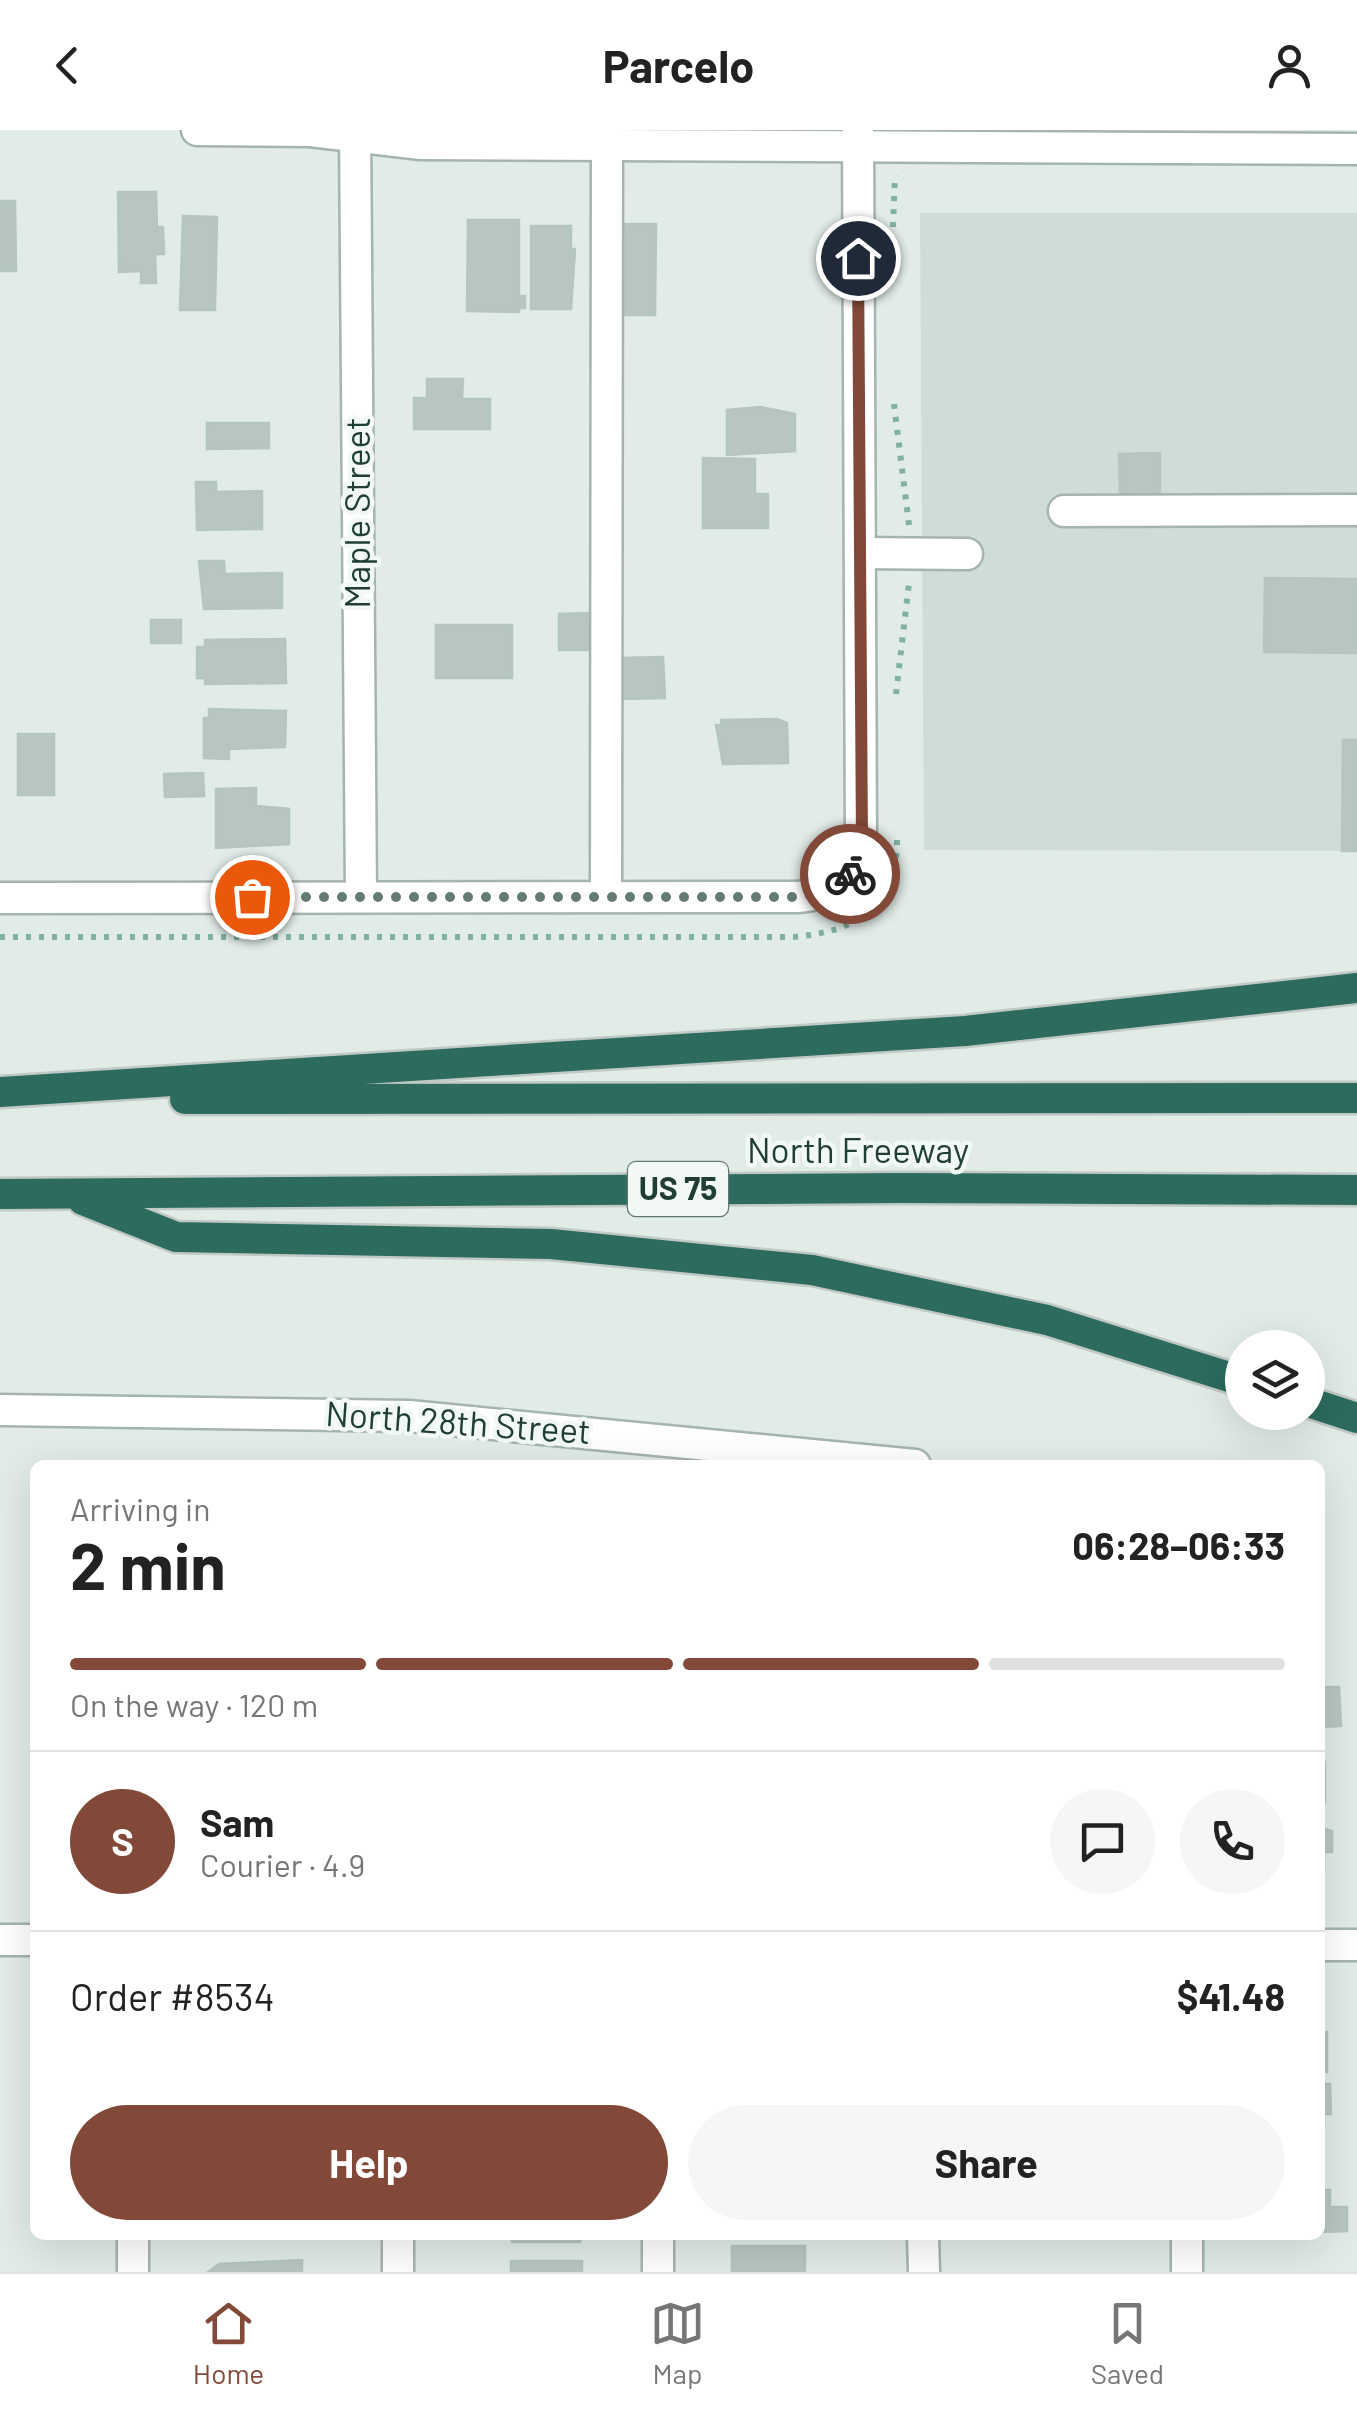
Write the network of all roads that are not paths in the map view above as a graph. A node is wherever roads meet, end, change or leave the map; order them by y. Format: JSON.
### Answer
{"nodes":[{"id":1,"x":196,"y":130,"type":"edge"},
{"id":2,"x":355,"y":133,"type":"edge"},
{"id":3,"x":607,"y":138,"type":"edge"},
{"id":4,"x":858,"y":139,"type":"edge"},
{"id":5,"x":1357,"y":149,"type":"edge"},
{"id":6,"x":1357,"y":510,"type":"edge"},
{"id":7,"x":1064,"y":511,"type":"dead end"},
{"id":8,"x":860,"y":553,"type":"junction"},
{"id":9,"x":966,"y":554,"type":"dead end"},
{"id":10,"x":606,"y":896,"type":"junction"},
{"id":11,"x":361,"y":897,"type":"junction"},
{"id":12,"x":0,"y":898,"type":"edge"},
{"id":13,"x":1357,"y":988,"type":"edge"},
{"id":14,"x":0,"y":1092,"type":"edge"},
{"id":15,"x":1357,"y":1098,"type":"edge"},
{"id":16,"x":0,"y":1100,"type":"edge"},
{"id":17,"x":1357,"y":1190,"type":"edge"},
{"id":18,"x":0,"y":1194,"type":"edge"},
{"id":19,"x":66,"y":1194,"type":"junction"},
{"id":20,"x":1225,"y":1376,"type":"edge"},
{"id":21,"x":1325,"y":1408,"type":"edge"},
{"id":22,"x":0,"y":1410,"type":"edge"},
{"id":23,"x":1357,"y":1418,"type":"edge"},
{"id":24,"x":862,"y":1460,"type":"edge"},
{"id":25,"x":0,"y":1940,"type":"edge"},
{"id":26,"x":30,"y":1940,"type":"edge"},
{"id":27,"x":1325,"y":1945,"type":"edge"},
{"id":28,"x":1357,"y":1946,"type":"edge"},
{"id":29,"x":133,"y":2240,"type":"edge"},
{"id":30,"x":398,"y":2240,"type":"edge"},
{"id":31,"x":658,"y":2240,"type":"edge"},
{"id":32,"x":923,"y":2240,"type":"edge"},
{"id":33,"x":1187,"y":2240,"type":"edge"},
{"id":34,"x":133,"y":2272,"type":"edge"},
{"id":35,"x":398,"y":2272,"type":"edge"},
{"id":36,"x":658,"y":2272,"type":"edge"},
{"id":37,"x":924,"y":2272,"type":"edge"},
{"id":38,"x":1187,"y":2272,"type":"edge"}],
"edges":[{"from":1,"to":2,"type":"street"},
{"from":2,"to":3,"type":"street"},
{"from":2,"to":11,"type":"street","name":"Maple Street"},
{"from":3,"to":4,"type":"street"},
{"from":3,"to":10,"type":"street"},
{"from":4,"to":5,"type":"street"},
{"from":4,"to":8,"type":"street"},
{"from":6,"to":7,"type":"street"},
{"from":8,"to":9,"type":"street"},
{"from":8,"to":10,"type":"street"},
{"from":10,"to":11,"type":"street"},
{"from":11,"to":12,"type":"street"},
{"from":13,"to":14,"type":"highway"},
{"from":15,"to":16,"type":"highway","name":"North Freeway"},
{"from":17,"to":19,"type":"highway","name":"North Freeway","number":"US 75"},
{"from":18,"to":19,"type":"highway","name":"North Freeway","number":"US 75"},
{"from":19,"to":20,"type":"highway"},
{"from":21,"to":23,"type":"highway"},
{"from":22,"to":24,"type":"street","name":"North 28th Street"},
{"from":25,"to":26,"type":"street"},
{"from":27,"to":28,"type":"street"},
{"from":29,"to":34,"type":"street"},
{"from":30,"to":35,"type":"street"},
{"from":31,"to":36,"type":"street"},
{"from":32,"to":37,"type":"street"},
{"from":33,"to":38,"type":"street"}]}
